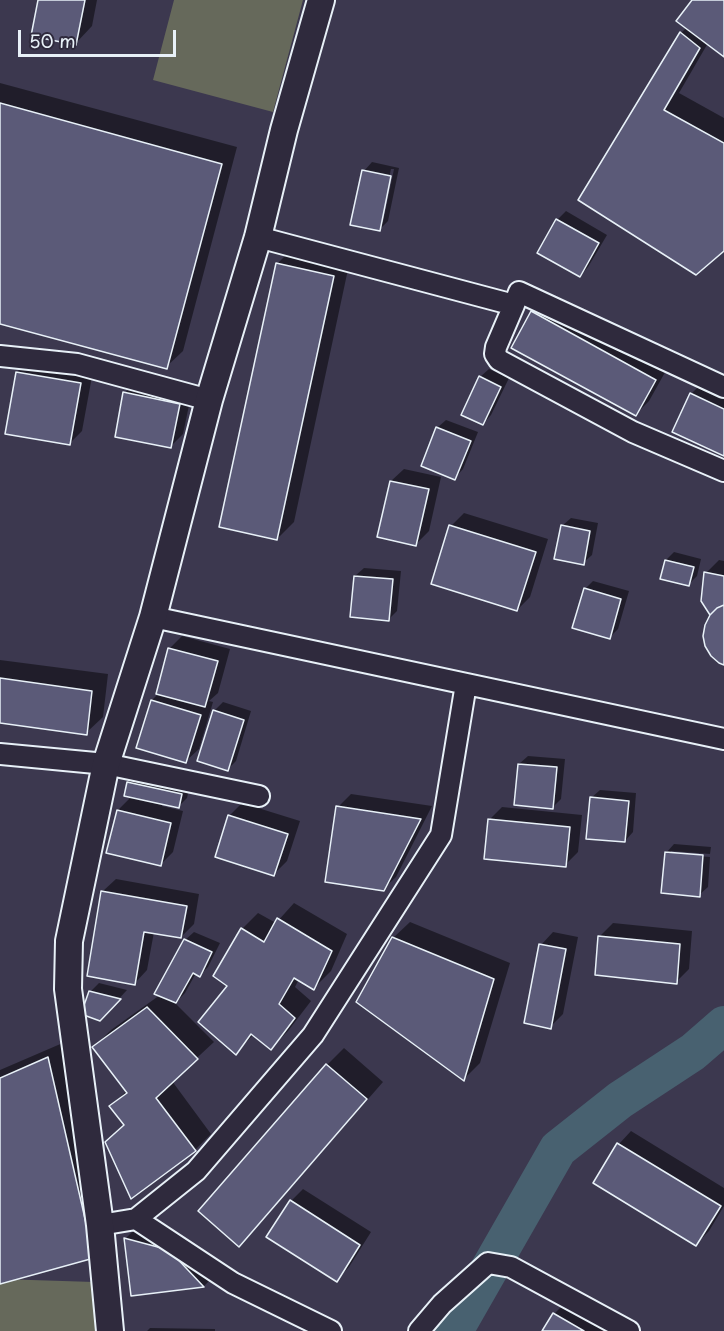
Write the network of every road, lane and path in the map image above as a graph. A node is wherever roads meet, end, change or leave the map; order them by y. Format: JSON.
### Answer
{"nodes":[{"id":1,"x":321,"y":0,"type":"edge"},
{"id":2,"x":258,"y":237,"type":"junction"},
{"id":3,"x":514,"y":304,"type":"junction"},
{"id":4,"x":0,"y":356,"type":"edge"},
{"id":5,"x":724,"y":387,"type":"edge"},
{"id":6,"x":209,"y":400,"type":"junction"},
{"id":7,"x":724,"y":471,"type":"edge"},
{"id":8,"x":153,"y":617,"type":"junction"},
{"id":9,"x":466,"y":684,"type":"junction"},
{"id":10,"x":724,"y":738,"type":"edge"},
{"id":11,"x":0,"y":753,"type":"edge"},
{"id":12,"x":106,"y":764,"type":"junction"},
{"id":13,"x":259,"y":796,"type":"dead end"},
{"id":14,"x":136,"y":1219,"type":"junction"},
{"id":15,"x":100,"y":1225,"type":"junction"},
{"id":16,"x":110,"y":1331,"type":"edge"},
{"id":17,"x":331,"y":1331,"type":"edge"},
{"id":18,"x":419,"y":1331,"type":"edge"},
{"id":19,"x":629,"y":1331,"type":"edge"}],
"edges":[{"from":1,"to":2,"type":"street"},
{"from":2,"to":3,"type":"street"},
{"from":2,"to":6,"type":"street"},
{"from":3,"to":5,"type":"street"},
{"from":3,"to":7,"type":"street"},
{"from":4,"to":6,"type":"street"},
{"from":6,"to":8,"type":"street"},
{"from":8,"to":9,"type":"street"},
{"from":8,"to":12,"type":"street"},
{"from":9,"to":10,"type":"street"},
{"from":9,"to":14,"type":"street"},
{"from":11,"to":12,"type":"street"},
{"from":12,"to":13,"type":"street"},
{"from":12,"to":15,"type":"street"},
{"from":14,"to":15,"type":"street"},
{"from":14,"to":17,"type":"street"},
{"from":15,"to":16,"type":"street"},
{"from":18,"to":19,"type":"street"}]}
